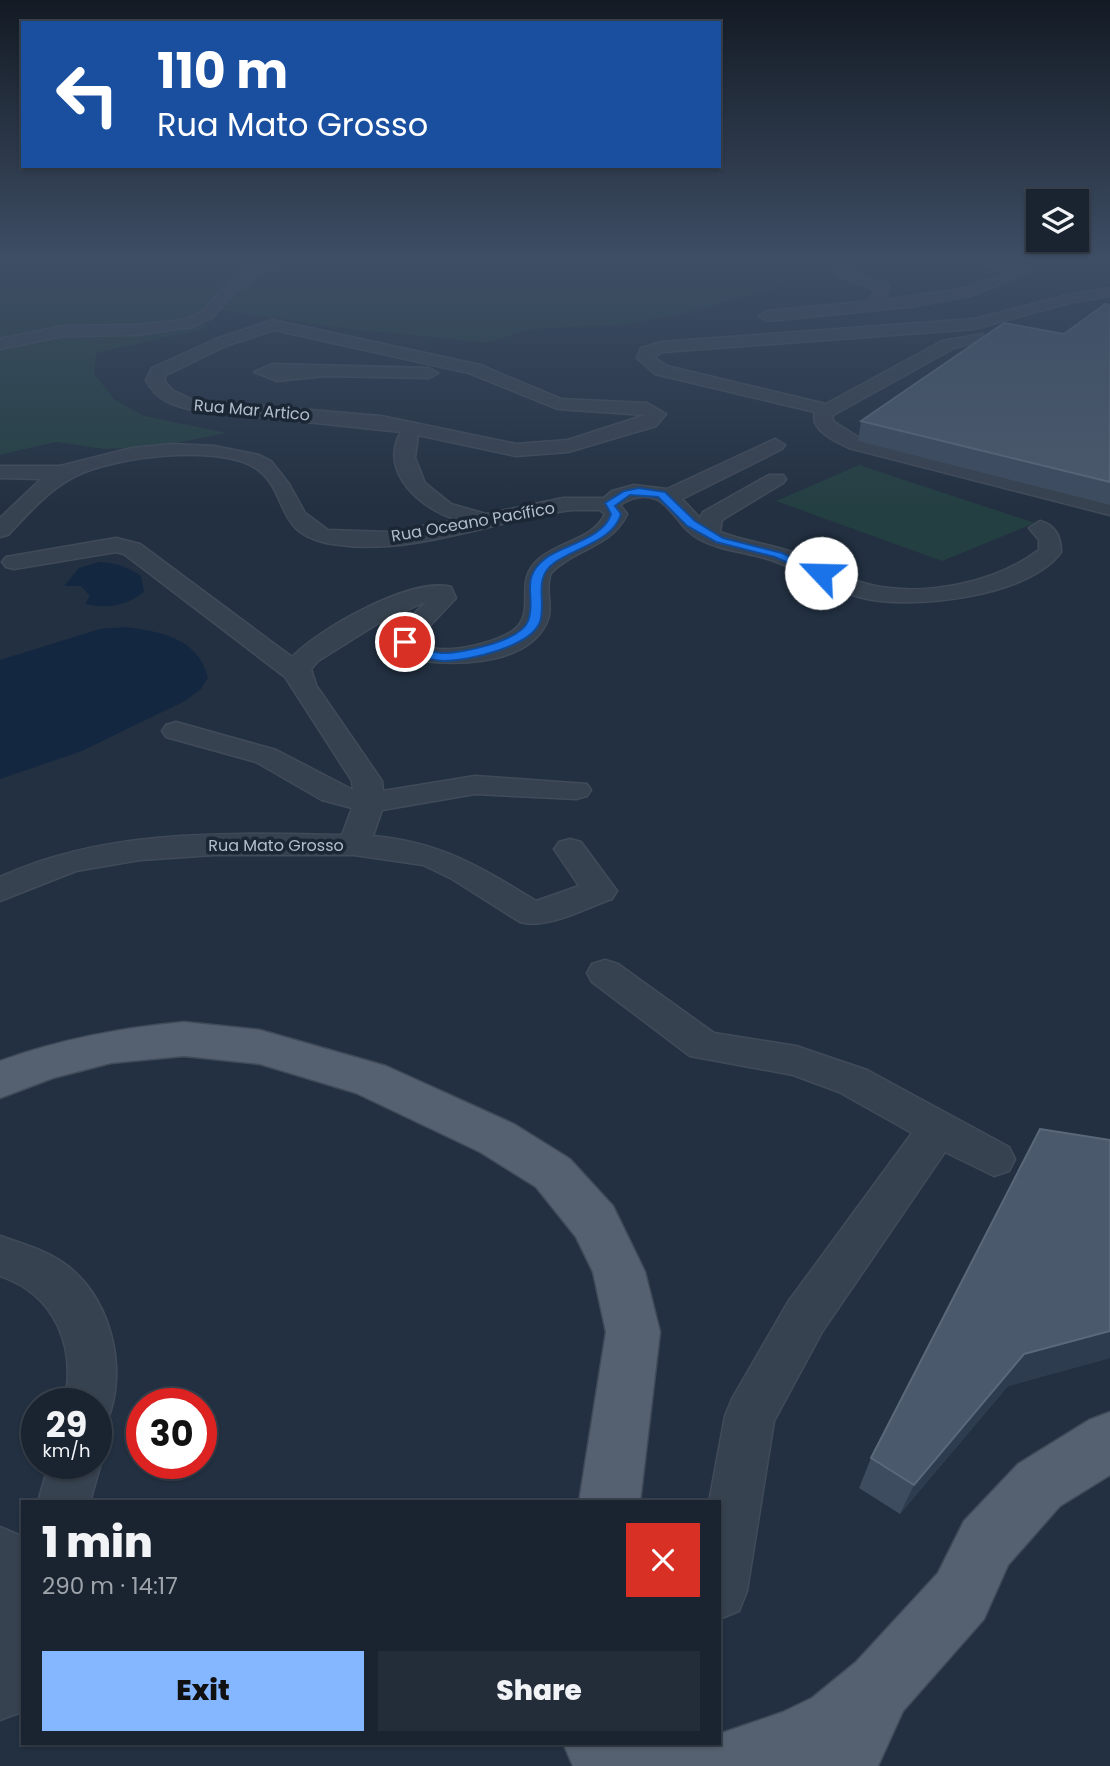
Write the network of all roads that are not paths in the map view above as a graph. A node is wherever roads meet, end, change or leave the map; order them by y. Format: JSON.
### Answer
{"nodes":[{"id":1,"x":224,"y":343,"type":"edge"},
{"id":2,"x":359,"y":343,"type":"edge"},
{"id":3,"x":710,"y":343,"type":"edge"},
{"id":4,"x":951,"y":343,"type":"edge"},
{"id":5,"x":278,"y":370,"type":"dead end"},
{"id":6,"x":491,"y":375,"type":"junction"},
{"id":7,"x":828,"y":410,"type":"junction"},
{"id":8,"x":413,"y":428,"type":"junction"},
{"id":9,"x":775,"y":445,"type":"dead end"},
{"id":10,"x":70,"y":471,"type":"junction"},
{"id":11,"x":0,"y":472,"type":"edge"},
{"id":12,"x":776,"y":480,"type":"dead end"},
{"id":13,"x":666,"y":497,"type":"junction"},
{"id":14,"x":609,"y":505,"type":"junction"},
{"id":15,"x":1110,"y":509,"type":"edge"},
{"id":16,"x":482,"y":520,"type":"junction"},
{"id":17,"x":1040,"y":528,"type":"dead end"},
{"id":18,"x":0,"y":530,"type":"edge"},
{"id":19,"x":706,"y":534,"type":"junction"},
{"id":20,"x":5,"y":565,"type":"edge"},
{"id":21,"x":297,"y":673,"type":"junction"},
{"id":22,"x":176,"y":732,"type":"dead end"},
{"id":23,"x":576,"y":790,"type":"dead end"},
{"id":24,"x":369,"y":803,"type":"junction"},
{"id":25,"x":354,"y":845,"type":"junction"},
{"id":26,"x":570,"y":849,"type":"dead end"},
{"id":27,"x":0,"y":890,"type":"edge"},
{"id":28,"x":605,"y":973,"type":"dead end"},
{"id":29,"x":0,"y":1080,"type":"edge"},
{"id":30,"x":937,"y":1131,"type":"junction"},
{"id":31,"x":994,"y":1160,"type":"dead end"},
{"id":32,"x":0,"y":1256,"type":"edge"},
{"id":33,"x":92,"y":1388,"type":"edge"},
{"id":34,"x":1110,"y":1441,"type":"edge"},
{"id":35,"x":70,"y":1479,"type":"edge"},
{"id":36,"x":65,"y":1500,"type":"edge"},
{"id":37,"x":609,"y":1500,"type":"edge"},
{"id":38,"x":0,"y":1554,"type":"edge"},
{"id":39,"x":721,"y":1580,"type":"edge"},
{"id":40,"x":21,"y":1594,"type":"edge"},
{"id":41,"x":21,"y":1622,"type":"edge"},
{"id":42,"x":880,"y":1686,"type":"junction"},
{"id":43,"x":0,"y":1691,"type":"edge"},
{"id":44,"x":660,"y":1755,"type":"edge"},
{"id":45,"x":833,"y":1766,"type":"edge"}],
"edges":[{"from":1,"to":8,"type":"street","name":"Rua Mar Artico"},
{"from":2,"to":6,"type":"street"},
{"from":3,"to":7,"type":"street"},
{"from":4,"to":7,"type":"street"},
{"from":5,"to":6,"type":"street"},
{"from":6,"to":8,"type":"street"},
{"from":7,"to":15,"type":"street"},
{"from":8,"to":16,"type":"street"},
{"from":9,"to":13,"type":"street"},
{"from":10,"to":11,"type":"street","name":"Rua Oceano Pacífico"},
{"from":10,"to":16,"type":"street","name":"Rua Oceano Pacífico"},
{"from":10,"to":18,"type":"street"},
{"from":12,"to":19,"type":"street"},
{"from":13,"to":14,"type":"street"},
{"from":13,"to":19,"type":"street"},
{"from":14,"to":16,"type":"street","name":"Rua Oceano Pacífico"},
{"from":14,"to":21,"type":"street"},
{"from":17,"to":19,"type":"street"},
{"from":20,"to":21,"type":"street"},
{"from":21,"to":24,"type":"street"},
{"from":22,"to":24,"type":"street"},
{"from":23,"to":24,"type":"street"},
{"from":24,"to":25,"type":"street","name":"Rua Mato Grosso"},
{"from":25,"to":26,"type":"street"},
{"from":25,"to":27,"type":"street","name":"Rua Mato Grosso"},
{"from":28,"to":30,"type":"street"},
{"from":29,"to":37,"type":"main road"},
{"from":30,"to":31,"type":"street"},
{"from":30,"to":39,"type":"street"},
{"from":32,"to":33,"type":"street"},
{"from":34,"to":42,"type":"main road"},
{"from":35,"to":36,"type":"street"},
{"from":38,"to":40,"type":"street"},
{"from":41,"to":43,"type":"street"},
{"from":42,"to":44,"type":"main road"},
{"from":42,"to":45,"type":"main road"}]}
